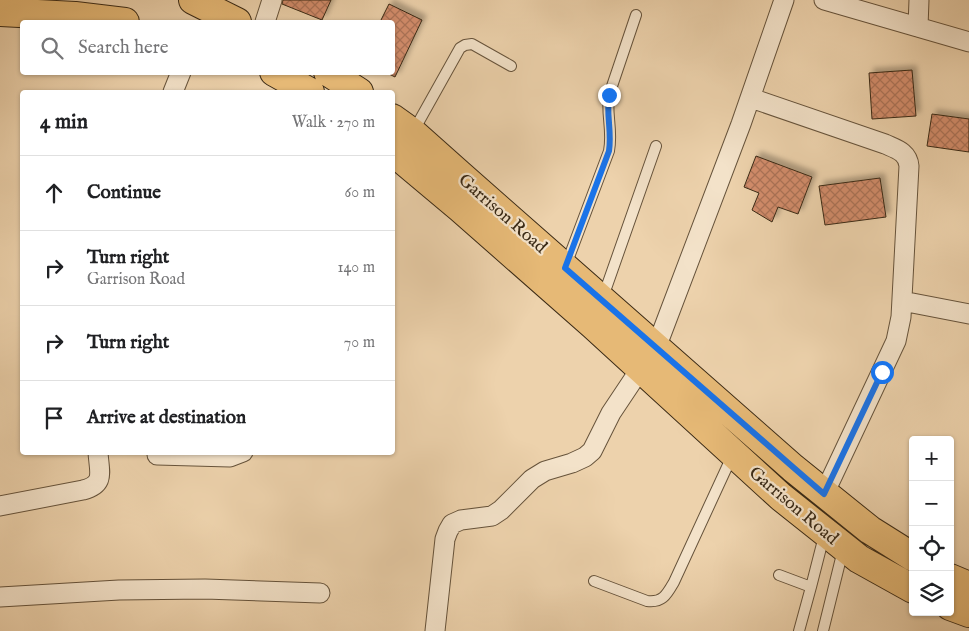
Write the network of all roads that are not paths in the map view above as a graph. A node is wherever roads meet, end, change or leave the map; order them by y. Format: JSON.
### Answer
{"nodes":[{"id":1,"x":193,"y":0,"type":"edge"},
{"id":2,"x":272,"y":0,"type":"edge"},
{"id":3,"x":784,"y":0,"type":"edge"},
{"id":4,"x":824,"y":0,"type":"edge"},
{"id":5,"x":919,"y":0,"type":"edge"},
{"id":6,"x":0,"y":12,"type":"edge"},
{"id":7,"x":636,"y":15,"type":"dead end"},
{"id":8,"x":109,"y":20,"type":"edge"},
{"id":9,"x":233,"y":20,"type":"edge"},
{"id":10,"x":266,"y":20,"type":"edge"},
{"id":11,"x":918,"y":27,"type":"junction"},
{"id":12,"x":969,"y":42,"type":"edge"},
{"id":13,"x":511,"y":66,"type":"dead end"},
{"id":14,"x":180,"y":75,"type":"edge"},
{"id":15,"x":279,"y":75,"type":"edge"},
{"id":16,"x":333,"y":75,"type":"edge"},
{"id":17,"x":174,"y":90,"type":"edge"},
{"id":18,"x":306,"y":90,"type":"edge"},
{"id":19,"x":356,"y":90,"type":"edge"},
{"id":20,"x":750,"y":98,"type":"junction"},
{"id":21,"x":403,"y":125,"type":"edge"},
{"id":22,"x":656,"y":146,"type":"dead end"},
{"id":23,"x":395,"y":154,"type":"edge"},
{"id":24,"x":565,"y":268,"type":"junction"},
{"id":25,"x":602,"y":300,"type":"junction"},
{"id":26,"x":902,"y":300,"type":"junction"},
{"id":27,"x":969,"y":314,"type":"edge"},
{"id":28,"x":648,"y":358,"type":"junction"},
{"id":29,"x":733,"y":453,"type":"junction"},
{"id":30,"x":98,"y":455,"type":"edge"},
{"id":31,"x":235,"y":455,"type":"edge"},
{"id":32,"x":157,"y":456,"type":"dead end"},
{"id":33,"x":824,"y":494,"type":"junction"},
{"id":34,"x":0,"y":506,"type":"edge"},
{"id":35,"x":835,"y":540,"type":"junction"},
{"id":36,"x":909,"y":554,"type":"edge"},
{"id":37,"x":779,"y":574,"type":"dead end"},
{"id":38,"x":954,"y":580,"type":"edge"},
{"id":39,"x":594,"y":581,"type":"dead end"},
{"id":40,"x":969,"y":586,"type":"edge"},
{"id":41,"x":810,"y":587,"type":"junction"},
{"id":42,"x":909,"y":587,"type":"edge"},
{"id":43,"x":320,"y":593,"type":"dead end"},
{"id":44,"x":0,"y":597,"type":"edge"},
{"id":45,"x":954,"y":607,"type":"edge"},
{"id":46,"x":969,"y":613,"type":"edge"},
{"id":47,"x":435,"y":631,"type":"edge"},
{"id":48,"x":799,"y":631,"type":"edge"},
{"id":49,"x":823,"y":631,"type":"edge"}],
"edges":[{"from":1,"to":9,"type":"main road"},
{"from":2,"to":10,"type":"street"},
{"from":3,"to":20,"type":"street"},
{"from":4,"to":11,"type":"street"},
{"from":5,"to":11,"type":"street"},
{"from":6,"to":8,"type":"main road"},
{"from":7,"to":24,"type":"lane"},
{"from":11,"to":12,"type":"street"},
{"from":13,"to":21,"type":"lane"},
{"from":14,"to":17,"type":"street"},
{"from":15,"to":18,"type":"main road"},
{"from":16,"to":19,"type":"main road"},
{"from":20,"to":26,"type":"street"},
{"from":20,"to":28,"type":"street"},
{"from":21,"to":24,"type":"main road","name":"Garrison Road"},
{"from":22,"to":25,"type":"lane"},
{"from":23,"to":28,"type":"main road","name":"Garrison Road"},
{"from":24,"to":25,"type":"main road","name":"Garrison Road"},
{"from":25,"to":28,"type":"main road","name":"Garrison Road"},
{"from":26,"to":27,"type":"street"},
{"from":26,"to":33,"type":"street"},
{"from":28,"to":29,"type":"main road","name":"Garrison Road"},
{"from":28,"to":33,"type":"main road","name":"Garrison Road"},
{"from":28,"to":47,"type":"street"},
{"from":29,"to":35,"type":"main road","name":"Garrison Road"},
{"from":29,"to":39,"type":"lane"},
{"from":30,"to":34,"type":"street"},
{"from":31,"to":32,"type":"street"},
{"from":33,"to":36,"type":"main road","name":"Garrison Road"},
{"from":35,"to":41,"type":"lane"},
{"from":35,"to":42,"type":"main road","name":"Garrison Road"},
{"from":35,"to":49,"type":"lane"},
{"from":37,"to":41,"type":"lane"},
{"from":38,"to":40,"type":"main road"},
{"from":41,"to":48,"type":"lane"},
{"from":43,"to":44,"type":"street"},
{"from":45,"to":46,"type":"main road"}]}
